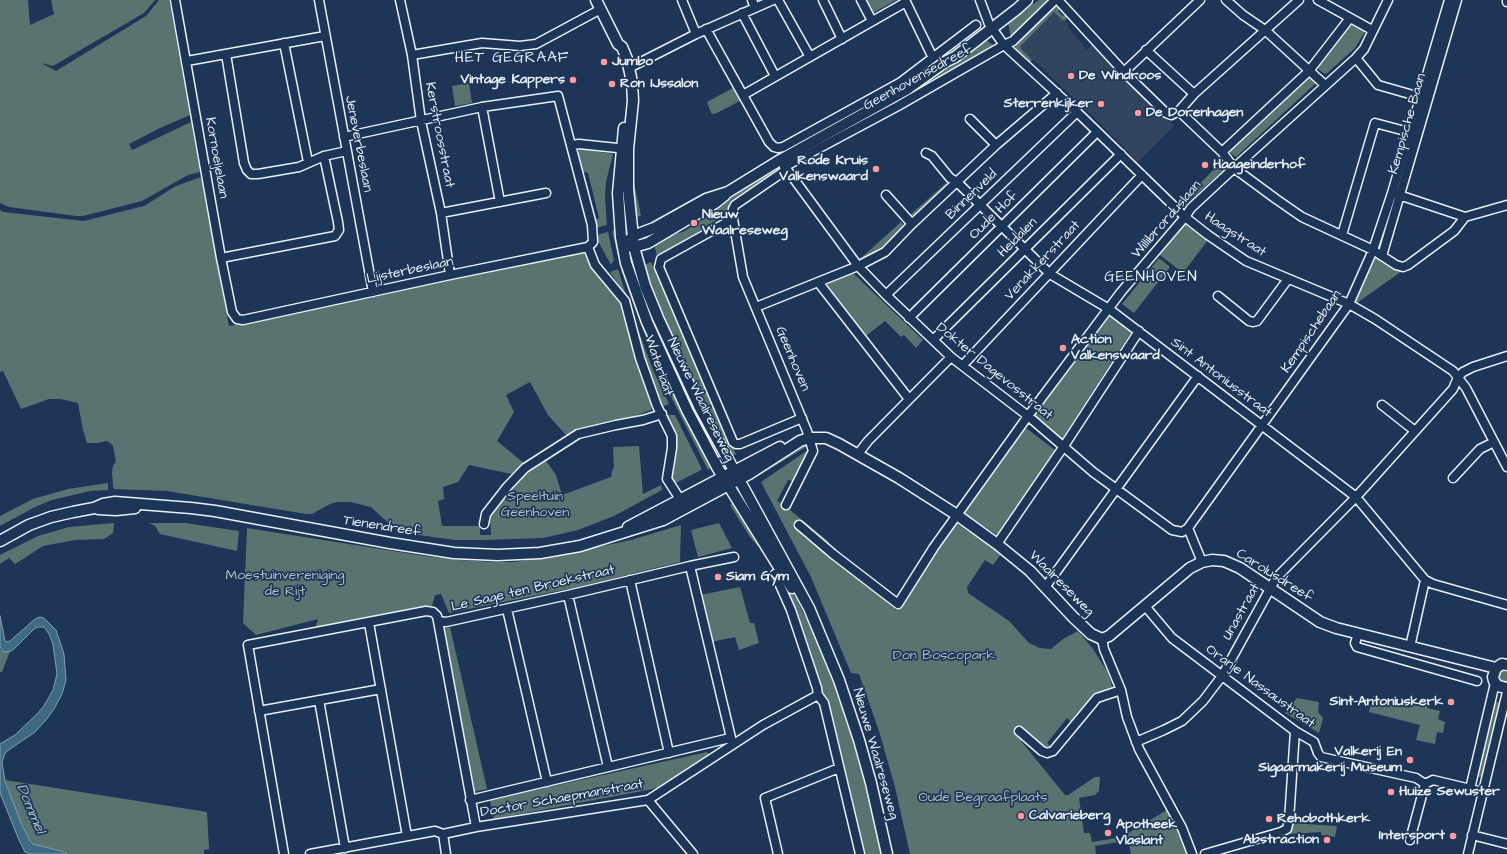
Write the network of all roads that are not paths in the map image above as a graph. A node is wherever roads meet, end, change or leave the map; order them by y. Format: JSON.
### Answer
{"nodes":[{"id":1,"x":175,"y":0,"type":"edge"},
{"id":2,"x":319,"y":0,"type":"edge"},
{"id":3,"x":400,"y":0,"type":"edge"},
{"id":4,"x":596,"y":0,"type":"edge"},
{"id":5,"x":682,"y":0,"type":"edge"},
{"id":6,"x":773,"y":0,"type":"edge"},
{"id":7,"x":778,"y":0,"type":"edge"},
{"id":8,"x":823,"y":0,"type":"edge"},
{"id":9,"x":862,"y":0,"type":"edge"},
{"id":10,"x":980,"y":0,"type":"edge"},
{"id":11,"x":1056,"y":0,"type":"edge"},
{"id":12,"x":1200,"y":0,"type":"edge"},
{"id":13,"x":1226,"y":0,"type":"edge"},
{"id":14,"x":1299,"y":0,"type":"edge"},
{"id":15,"x":1318,"y":0,"type":"edge"},
{"id":16,"x":1388,"y":0,"type":"edge"},
{"id":17,"x":1448,"y":0,"type":"edge"},
{"id":18,"x":1457,"y":0,"type":"edge"},
{"id":19,"x":906,"y":1,"type":"edge"},
{"id":20,"x":1026,"y":1,"type":"edge"},
{"id":21,"x":753,"y":4,"type":"edge"},
{"id":22,"x":601,"y":9,"type":"junction"},
{"id":23,"x":742,"y":13,"type":"junction"},
{"id":24,"x":1350,"y":18,"type":"junction"},
{"id":25,"x":872,"y":21,"type":"junction"},
{"id":26,"x":976,"y":25,"type":"dead end"},
{"id":27,"x":990,"y":26,"type":"junction"},
{"id":28,"x":706,"y":29,"type":"junction"},
{"id":29,"x":1265,"y":30,"type":"junction"},
{"id":30,"x":1372,"y":30,"type":"junction"},
{"id":31,"x":696,"y":34,"type":"junction"},
{"id":32,"x":325,"y":36,"type":"junction"},
{"id":33,"x":842,"y":39,"type":"junction"},
{"id":34,"x":284,"y":43,"type":"junction"},
{"id":35,"x":1004,"y":45,"type":"junction"},
{"id":36,"x":1146,"y":50,"type":"junction"},
{"id":37,"x":226,"y":54,"type":"junction"},
{"id":38,"x":412,"y":55,"type":"junction"},
{"id":39,"x":810,"y":57,"type":"junction"},
{"id":40,"x":933,"y":58,"type":"junction"},
{"id":41,"x":1356,"y":58,"type":"junction"},
{"id":42,"x":187,"y":61,"type":"junction"},
{"id":43,"x":628,"y":67,"type":"junction"},
{"id":44,"x":1309,"y":71,"type":"junction"},
{"id":45,"x":1124,"y":72,"type":"junction"},
{"id":46,"x":775,"y":76,"type":"junction"},
{"id":47,"x":1325,"y":85,"type":"junction"},
{"id":48,"x":1056,"y":93,"type":"junction"},
{"id":49,"x":1194,"y":94,"type":"junction"},
{"id":50,"x":743,"y":95,"type":"junction"},
{"id":51,"x":1420,"y":97,"type":"junction"},
{"id":52,"x":482,"y":107,"type":"junction"},
{"id":53,"x":1179,"y":111,"type":"junction"},
{"id":54,"x":1077,"y":112,"type":"junction"},
{"id":55,"x":970,"y":119,"type":"dead end"},
{"id":56,"x":421,"y":121,"type":"junction"},
{"id":57,"x":1097,"y":132,"type":"junction"},
{"id":58,"x":1409,"y":132,"type":"junction"},
{"id":59,"x":344,"y":137,"type":"junction"},
{"id":60,"x":572,"y":145,"type":"junction"},
{"id":61,"x":996,"y":145,"type":"junction"},
{"id":62,"x":625,"y":149,"type":"junction"},
{"id":63,"x":347,"y":151,"type":"junction"},
{"id":64,"x":1222,"y":152,"type":"junction"},
{"id":65,"x":926,"y":153,"type":"dead end"},
{"id":66,"x":1121,"y":154,"type":"junction"},
{"id":67,"x":324,"y":156,"type":"junction"},
{"id":68,"x":308,"y":162,"type":"junction"},
{"id":69,"x":783,"y":166,"type":"junction"},
{"id":70,"x":1234,"y":168,"type":"junction"},
{"id":71,"x":1142,"y":174,"type":"junction"},
{"id":72,"x":957,"y":182,"type":"junction"},
{"id":73,"x":546,"y":193,"type":"dead end"},
{"id":74,"x":1392,"y":193,"type":"junction"},
{"id":75,"x":886,"y":195,"type":"dead end"},
{"id":76,"x":1401,"y":195,"type":"junction"},
{"id":77,"x":500,"y":202,"type":"junction"},
{"id":78,"x":980,"y":205,"type":"junction"},
{"id":79,"x":1507,"y":205,"type":"edge"},
{"id":80,"x":440,"y":213,"type":"junction"},
{"id":81,"x":1185,"y":217,"type":"junction"},
{"id":82,"x":1465,"y":217,"type":"junction"},
{"id":83,"x":733,"y":219,"type":"junction"},
{"id":84,"x":912,"y":224,"type":"junction"},
{"id":85,"x":1002,"y":226,"type":"junction"},
{"id":86,"x":1342,"y":235,"type":"junction"},
{"id":87,"x":634,"y":242,"type":"junction"},
{"id":88,"x":622,"y":245,"type":"junction"},
{"id":89,"x":588,"y":247,"type":"junction"},
{"id":90,"x":1025,"y":249,"type":"junction"},
{"id":91,"x":1373,"y":250,"type":"junction"},
{"id":92,"x":1382,"y":256,"type":"junction"},
{"id":93,"x":221,"y":258,"type":"junction"},
{"id":94,"x":858,"y":266,"type":"junction"},
{"id":95,"x":1050,"y":274,"type":"junction"},
{"id":96,"x":450,"y":275,"type":"junction"},
{"id":97,"x":1288,"y":279,"type":"junction"},
{"id":98,"x":818,"y":282,"type":"junction"},
{"id":99,"x":373,"y":292,"type":"junction"},
{"id":100,"x":886,"y":295,"type":"junction"},
{"id":101,"x":1218,"y":296,"type":"dead end"},
{"id":102,"x":1349,"y":304,"type":"junction"},
{"id":103,"x":756,"y":306,"type":"junction"},
{"id":104,"x":1109,"y":309,"type":"junction"},
{"id":105,"x":909,"y":318,"type":"junction"},
{"id":106,"x":237,"y":319,"type":"joint"},
{"id":107,"x":1139,"y":331,"type":"junction"},
{"id":108,"x":933,"y":340,"type":"junction"},
{"id":109,"x":1507,"y":356,"type":"edge"},
{"id":110,"x":951,"y":357,"type":"junction"},
{"id":111,"x":963,"y":365,"type":"junction"},
{"id":112,"x":1198,"y":376,"type":"junction"},
{"id":113,"x":1458,"y":377,"type":"junction"},
{"id":114,"x":909,"y":399,"type":"junction"},
{"id":115,"x":1382,"y":405,"type":"dead end"},
{"id":116,"x":662,"y":414,"type":"junction"},
{"id":117,"x":1028,"y":416,"type":"junction"},
{"id":118,"x":802,"y":418,"type":"junction"},
{"id":119,"x":1263,"y":426,"type":"junction"},
{"id":120,"x":1415,"y":431,"type":"junction"},
{"id":121,"x":804,"y":439,"type":"junction"},
{"id":122,"x":1494,"y":442,"type":"junction"},
{"id":123,"x":1064,"y":446,"type":"junction"},
{"id":124,"x":858,"y":454,"type":"junction"},
{"id":125,"x":1507,"y":467,"type":"edge"},
{"id":126,"x":736,"y":475,"type":"junction"},
{"id":127,"x":1454,"y":478,"type":"dead end"},
{"id":128,"x":726,"y":481,"type":"junction"},
{"id":129,"x":1116,"y":489,"type":"junction"},
{"id":130,"x":1356,"y":497,"type":"junction"},
{"id":131,"x":680,"y":500,"type":"junction"},
{"id":132,"x":786,"y":505,"type":"dead end"},
{"id":133,"x":957,"y":515,"type":"junction"},
{"id":134,"x":484,"y":524,"type":"dead end"},
{"id":135,"x":799,"y":525,"type":"dead end"},
{"id":136,"x":1188,"y":528,"type":"junction"},
{"id":137,"x":615,"y":536,"type":"junction"},
{"id":138,"x":0,"y":541,"type":"edge"},
{"id":139,"x":997,"y":544,"type":"junction"},
{"id":140,"x":734,"y":557,"type":"dead end"},
{"id":141,"x":1202,"y":562,"type":"junction"},
{"id":142,"x":690,"y":566,"type":"junction"},
{"id":143,"x":775,"y":574,"type":"dead end"},
{"id":144,"x":630,"y":580,"type":"junction"},
{"id":145,"x":1425,"y":580,"type":"junction"},
{"id":146,"x":1046,"y":586,"type":"junction"},
{"id":147,"x":1270,"y":588,"type":"junction"},
{"id":148,"x":568,"y":595,"type":"junction"},
{"id":149,"x":1507,"y":605,"type":"edge"},
{"id":150,"x":1145,"y":606,"type":"junction"},
{"id":151,"x":507,"y":609,"type":"junction"},
{"id":152,"x":438,"y":621,"type":"junction"},
{"id":153,"x":368,"y":623,"type":"junction"},
{"id":154,"x":1358,"y":634,"type":"junction"},
{"id":155,"x":1102,"y":640,"type":"junction"},
{"id":156,"x":822,"y":641,"type":"junction"},
{"id":157,"x":1410,"y":647,"type":"junction"},
{"id":158,"x":1431,"y":652,"type":"junction"},
{"id":159,"x":1507,"y":664,"type":"edge"},
{"id":160,"x":1426,"y":666,"type":"junction"},
{"id":161,"x":1494,"y":675,"type":"junction"},
{"id":162,"x":1222,"y":676,"type":"junction"},
{"id":163,"x":1477,"y":681,"type":"dead end"},
{"id":164,"x":1507,"y":688,"type":"edge"},
{"id":165,"x":381,"y":690,"type":"junction"},
{"id":166,"x":1121,"y":690,"type":"junction"},
{"id":167,"x":1507,"y":692,"type":"edge"},
{"id":168,"x":818,"y":695,"type":"junction"},
{"id":169,"x":319,"y":700,"type":"junction"},
{"id":170,"x":259,"y":711,"type":"junction"},
{"id":171,"x":1019,"y":731,"type":"dead end"},
{"id":172,"x":1295,"y":731,"type":"junction"},
{"id":173,"x":731,"y":741,"type":"junction"},
{"id":174,"x":1136,"y":742,"type":"junction"},
{"id":175,"x":669,"y":753,"type":"junction"},
{"id":176,"x":608,"y":767,"type":"junction"},
{"id":177,"x":840,"y":768,"type":"junction"},
{"id":178,"x":547,"y":782,"type":"junction"},
{"id":179,"x":1426,"y":784,"type":"junction"},
{"id":180,"x":1470,"y":789,"type":"junction"},
{"id":181,"x":1483,"y":792,"type":"junction"},
{"id":182,"x":470,"y":800,"type":"junction"},
{"id":183,"x":648,"y":800,"type":"junction"},
{"id":184,"x":476,"y":827,"type":"junction"},
{"id":185,"x":443,"y":834,"type":"junction"},
{"id":186,"x":1472,"y":835,"type":"junction"},
{"id":187,"x":407,"y":836,"type":"junction"},
{"id":188,"x":1410,"y":840,"type":"dead end"},
{"id":189,"x":1507,"y":844,"type":"edge"},
{"id":190,"x":345,"y":848,"type":"junction"},
{"id":191,"x":691,"y":852,"type":"edge"},
{"id":192,"x":284,"y":854,"type":"edge"},
{"id":193,"x":310,"y":854,"type":"edge"},
{"id":194,"x":446,"y":854,"type":"edge"},
{"id":195,"x":682,"y":854,"type":"edge"},
{"id":196,"x":778,"y":854,"type":"edge"},
{"id":197,"x":860,"y":854,"type":"edge"},
{"id":198,"x":887,"y":854,"type":"edge"},
{"id":199,"x":1192,"y":854,"type":"edge"},
{"id":200,"x":1205,"y":854,"type":"edge"},
{"id":201,"x":1468,"y":854,"type":"edge"}],
"edges":[{"from":1,"to":42,"type":"street","name":"Kornoeljelaan"},
{"from":2,"to":32,"type":"street","name":"Jeneverbeslaan"},
{"from":3,"to":38,"type":"street","name":"Kerstroosstraat"},
{"from":4,"to":22,"type":"street","name":"Nieuwe Waalreseweg"},
{"from":5,"to":31,"type":"street"},
{"from":6,"to":21,"type":"street"},
{"from":7,"to":39,"type":"street"},
{"from":8,"to":33,"type":"street"},
{"from":9,"to":25,"type":"street"},
{"from":10,"to":27,"type":"street","name":"Haagstraat"},
{"from":11,"to":35,"type":"street","name":"Geenhovensedreef"},
{"from":11,"to":45,"type":"street"},
{"from":12,"to":36,"type":"street"},
{"from":13,"to":29,"type":"street"},
{"from":14,"to":29,"type":"street"},
{"from":15,"to":24,"type":"street"},
{"from":16,"to":30,"type":"street","name":"Willibrorduslaan"},
{"from":17,"to":51,"type":"street","name":"Kempischebaan"},
{"from":18,"to":76,"type":"street","name":"Kempische Baan"},
{"from":19,"to":25,"type":"street"},
{"from":19,"to":40,"type":"street"},
{"from":20,"to":27,"type":"street","name":"Geenhovensedreef"},
{"from":21,"to":23,"type":"street"},
{"from":22,"to":38,"type":"street"},
{"from":22,"to":43,"type":"street","name":"Nieuwe Waalreseweg"},
{"from":23,"to":28,"type":"street"},
{"from":23,"to":46,"type":"street"},
{"from":24,"to":30,"type":"street"},
{"from":24,"to":44,"type":"street"},
{"from":25,"to":33,"type":"street"},
{"from":26,"to":40,"type":"street","name":"Geenhovensedreef"},
{"from":27,"to":35,"type":"street","name":"Haagstraat"},
{"from":27,"to":69,"type":"street","name":"Geenhovensedreef"},
{"from":28,"to":31,"type":"street"},
{"from":28,"to":50,"type":"street"},
{"from":29,"to":44,"type":"street"},
{"from":29,"to":49,"type":"street"},
{"from":30,"to":41,"type":"street","name":"Willibrorduslaan"},
{"from":31,"to":43,"type":"street"},
{"from":32,"to":34,"type":"street"},
{"from":32,"to":59,"type":"street","name":"Jeneverbeslaan"},
{"from":33,"to":39,"type":"street"},
{"from":34,"to":37,"type":"street"},
{"from":34,"to":68,"type":"street"},
{"from":35,"to":48,"type":"street","name":"Haagstraat"},
{"from":35,"to":69,"type":"street","name":"Geenhovensedreef"},
{"from":36,"to":45,"type":"street"},
{"from":36,"to":49,"type":"street"},
{"from":37,"to":42,"type":"street"},
{"from":37,"to":68,"type":"street"},
{"from":38,"to":56,"type":"street","name":"Kerstroosstraat"},
{"from":39,"to":46,"type":"street"},
{"from":40,"to":50,"type":"street","name":"Geenhovensedreef"},
{"from":41,"to":47,"type":"street","name":"Willibrorduslaan"},
{"from":41,"to":51,"type":"street"},
{"from":42,"to":93,"type":"street","name":"Kornoeljelaan"},
{"from":43,"to":62,"type":"street","name":"Nieuwe Waalreseweg"},
{"from":44,"to":47,"type":"street"},
{"from":44,"to":64,"type":"street"},
{"from":45,"to":53,"type":"street"},
{"from":46,"to":50,"type":"street"},
{"from":47,"to":70,"type":"street","name":"Willibrorduslaan"},
{"from":48,"to":54,"type":"street","name":"Haagstraat"},
{"from":48,"to":61,"type":"street"},
{"from":49,"to":53,"type":"street"},
{"from":51,"to":58,"type":"street","name":"Kempischebaan"},
{"from":52,"to":56,"type":"street"},
{"from":52,"to":60,"type":"street"},
{"from":52,"to":77,"type":"street"},
{"from":53,"to":64,"type":"street"},
{"from":54,"to":57,"type":"street","name":"Haagstraat"},
{"from":54,"to":78,"type":"street","name":"Binnenveld"},
{"from":55,"to":61,"type":"street"},
{"from":56,"to":59,"type":"street"},
{"from":56,"to":80,"type":"street","name":"Kerstroosstraat"},
{"from":57,"to":66,"type":"street","name":"Haagstraat"},
{"from":57,"to":85,"type":"street","name":"Oude Hof"},
{"from":58,"to":74,"type":"street","name":"Kempischebaan"},
{"from":58,"to":86,"type":"street"},
{"from":59,"to":63,"type":"street","name":"Jeneverbeslaan"},
{"from":60,"to":62,"type":"street"},
{"from":60,"to":89,"type":"street"},
{"from":61,"to":72,"type":"street"},
{"from":62,"to":87,"type":"street","name":"Nieuwe Waalreseweg"},
{"from":62,"to":88,"type":"street","name":"Nieuwe Waalreseweg"},
{"from":63,"to":67,"type":"street"},
{"from":63,"to":99,"type":"street","name":"Jeneverbeslaan"},
{"from":64,"to":70,"type":"street"},
{"from":65,"to":72,"type":"street","name":"Sint Antoniusstraat"},
{"from":66,"to":71,"type":"street","name":"Haagstraat"},
{"from":66,"to":90,"type":"street","name":"Heidalen"},
{"from":67,"to":68,"type":"street"},
{"from":67,"to":93,"type":"street"},
{"from":69,"to":83,"type":"street","name":"Geenhovensedreef"},
{"from":69,"to":87,"type":"street","name":"Geenhovensedreef"},
{"from":69,"to":94,"type":"street","name":"Dokter Dagevosstraat"},
{"from":70,"to":81,"type":"street","name":"Willibrorduslaan"},
{"from":70,"to":86,"type":"street"},
{"from":71,"to":81,"type":"street","name":"Haagstraat"},
{"from":71,"to":95,"type":"street","name":"Venakkerstraat"},
{"from":72,"to":78,"type":"street","name":"Sint Antoniusstraat"},
{"from":72,"to":84,"type":"street"},
{"from":73,"to":77,"type":"street"},
{"from":74,"to":76,"type":"street"},
{"from":74,"to":91,"type":"street","name":"Kempischebaan"},
{"from":75,"to":84,"type":"street"},
{"from":76,"to":82,"type":"street"},
{"from":76,"to":92,"type":"street","name":"Kempische Baan"},
{"from":77,"to":80,"type":"street"},
{"from":78,"to":85,"type":"street","name":"Sint Antoniusstraat"},
{"from":78,"to":100,"type":"street","name":"Binnenveld"},
{"from":79,"to":82,"type":"street"},
{"from":80,"to":96,"type":"street","name":"Kerstroosstraat"},
{"from":81,"to":97,"type":"street","name":"Haagstraat"},
{"from":81,"to":104,"type":"street","name":"Willibrorduslaan"},
{"from":82,"to":92,"type":"street"},
{"from":83,"to":103,"type":"street","name":"Geenhoven"},
{"from":83,"to":118,"type":"street","name":"Nieuwe Waalreseweg"},
{"from":84,"to":94,"type":"street"},
{"from":85,"to":90,"type":"street","name":"Sint Antoniusstraat"},
{"from":85,"to":105,"type":"street","name":"Oude Hof"},
{"from":86,"to":91,"type":"street"},
{"from":87,"to":88,"type":"street","name":"Geenhovensedreef"},
{"from":87,"to":126,"type":"street","name":"Nieuwe Waalreseweg"},
{"from":88,"to":128,"type":"street","name":"Nieuwe Waalreseweg"},
{"from":89,"to":96,"type":"street","name":"Lijsterbeslaan"},
{"from":89,"to":116,"type":"street","name":"Waterlaat"},
{"from":90,"to":95,"type":"street","name":"Sint Antoniusstraat"},
{"from":90,"to":108,"type":"street","name":"Heidalen"},
{"from":91,"to":92,"type":"street"},
{"from":91,"to":102,"type":"street","name":"Kempischebaan"},
{"from":93,"to":106,"type":"street","name":"Kornoeljelaan"},
{"from":94,"to":98,"type":"street"},
{"from":94,"to":100,"type":"street","name":"Dokter Dagevosstraat"},
{"from":95,"to":104,"type":"street","name":"Sint Antoniusstraat"},
{"from":95,"to":111,"type":"street","name":"Venakkerstraat"},
{"from":96,"to":99,"type":"street","name":"Lijsterbeslaan"},
{"from":97,"to":101,"type":"street"},
{"from":97,"to":102,"type":"street","name":"Haagstraat"},
{"from":98,"to":103,"type":"street"},
{"from":98,"to":114,"type":"street"},
{"from":99,"to":106,"type":"street","name":"Lijsterbeslaan"},
{"from":100,"to":105,"type":"street","name":"Dokter Dagevosstraat"},
{"from":102,"to":113,"type":"street","name":"Haagstraat"},
{"from":102,"to":119,"type":"street","name":"Kempischebaan"},
{"from":103,"to":118,"type":"street","name":"Geenhoven"},
{"from":104,"to":107,"type":"street","name":"Sint Antoniusstraat"},
{"from":104,"to":117,"type":"street","name":"Willibrorduslaan"},
{"from":105,"to":108,"type":"street","name":"Dokter Dagevosstraat"},
{"from":107,"to":112,"type":"street","name":"Sint Antoniusstraat"},
{"from":107,"to":123,"type":"street"},
{"from":108,"to":110,"type":"street","name":"Dokter Dagevosstraat"},
{"from":109,"to":113,"type":"street"},
{"from":110,"to":111,"type":"street","name":"Dokter Dagevosstraat"},
{"from":110,"to":114,"type":"street"},
{"from":111,"to":117,"type":"street","name":"Dokter Dagevosstraat"},
{"from":112,"to":119,"type":"street","name":"Sint Antoniusstraat"},
{"from":112,"to":129,"type":"street"},
{"from":113,"to":120,"type":"street","name":"Unastraat"},
{"from":113,"to":122,"type":"street","name":"Haagstraat"},
{"from":114,"to":124,"type":"street"},
{"from":115,"to":120,"type":"street"},
{"from":116,"to":131,"type":"street","name":"Waterlaat"},
{"from":116,"to":134,"type":"street"},
{"from":117,"to":123,"type":"street","name":"Dokter Dagevosstraat"},
{"from":117,"to":133,"type":"street","name":"Willibrorduslaan"},
{"from":118,"to":121,"type":"street","name":"Geenhoven"},
{"from":119,"to":130,"type":"street","name":"Sint Antoniusstraat"},
{"from":119,"to":136,"type":"street","name":"Kempischebaan"},
{"from":120,"to":130,"type":"street","name":"Unastraat"},
{"from":121,"to":124,"type":"street","name":"Waalreseweg"},
{"from":121,"to":126,"type":"street"},
{"from":121,"to":132,"type":"street","name":"Geenhoven"},
{"from":122,"to":125,"type":"street","name":"Haagstraat"},
{"from":122,"to":127,"type":"street"},
{"from":123,"to":129,"type":"street","name":"Dokter Dagevosstraat"},
{"from":123,"to":139,"type":"street"},
{"from":124,"to":133,"type":"street","name":"Waalreseweg"},
{"from":126,"to":128,"type":"street","name":"Tienendreef"},
{"from":126,"to":156,"type":"street","name":"Nieuwe Waalreseweg"},
{"from":128,"to":131,"type":"street","name":"Tienendreef"},
{"from":128,"to":137,"type":"street","name":"Tienendreef"},
{"from":128,"to":156,"type":"street","name":"Nieuwe Waalreseweg"},
{"from":129,"to":136,"type":"street","name":"Dokter Dagevosstraat"},
{"from":129,"to":146,"type":"street"},
{"from":130,"to":145,"type":"street","name":"Sint Antoniusstraat"},
{"from":130,"to":147,"type":"street","name":"Unastraat"},
{"from":131,"to":137,"type":"street","name":"Tienendreef"},
{"from":133,"to":135,"type":"street","name":"Willibrorduslaan"},
{"from":133,"to":139,"type":"street","name":"Waalreseweg"},
{"from":136,"to":141,"type":"street"},
{"from":137,"to":138,"type":"street","name":"Tienendreef"},
{"from":139,"to":146,"type":"street","name":"Waalreseweg"},
{"from":140,"to":142,"type":"street","name":"Le Sage ten Broekstraat"},
{"from":141,"to":147,"type":"street","name":"Carolusdreef"},
{"from":141,"to":150,"type":"street","name":"Carolusdreef"},
{"from":142,"to":144,"type":"street","name":"Le Sage ten Broekstraat"},
{"from":142,"to":173,"type":"street"},
{"from":143,"to":168,"type":"street"},
{"from":144,"to":148,"type":"street","name":"Le Sage ten Broekstraat"},
{"from":144,"to":175,"type":"street"},
{"from":145,"to":149,"type":"street","name":"Sint Antoniusstraat"},
{"from":145,"to":157,"type":"street"},
{"from":146,"to":155,"type":"street","name":"Waalreseweg"},
{"from":147,"to":154,"type":"street","name":"Carolusdreef"},
{"from":147,"to":162,"type":"street","name":"Unastraat"},
{"from":148,"to":151,"type":"street","name":"Le Sage ten Broekstraat"},
{"from":148,"to":176,"type":"street"},
{"from":150,"to":155,"type":"street","name":"Carolusdreef"},
{"from":150,"to":162,"type":"street","name":"Oranje Nassaustraat"},
{"from":151,"to":152,"type":"street","name":"Le Sage ten Broekstraat"},
{"from":151,"to":178,"type":"street"},
{"from":152,"to":153,"type":"street","name":"Le Sage ten Broekstraat"},
{"from":152,"to":182,"type":"street"},
{"from":153,"to":165,"type":"street"},
{"from":153,"to":170,"type":"street","name":"Le Sage ten Broekstraat"},
{"from":154,"to":157,"type":"street","name":"Carolusdreef"},
{"from":154,"to":160,"type":"street"},
{"from":155,"to":166,"type":"street"},
{"from":156,"to":198,"type":"street","name":"Nieuwe Waalreseweg"},
{"from":157,"to":158,"type":"street","name":"Carolusdreef"},
{"from":158,"to":160,"type":"street"},
{"from":158,"to":161,"type":"street","name":"Carolusdreef"},
{"from":159,"to":161,"type":"street"},
{"from":160,"to":163,"type":"street"},
{"from":161,"to":164,"type":"street","name":"Carolusdreef"},
{"from":161,"to":180,"type":"street"},
{"from":162,"to":172,"type":"street","name":"Oranje Nassaustraat"},
{"from":162,"to":174,"type":"street","name":"Unastraat"},
{"from":165,"to":169,"type":"street"},
{"from":165,"to":187,"type":"street"},
{"from":166,"to":171,"type":"street"},
{"from":166,"to":174,"type":"street"},
{"from":167,"to":181,"type":"street"},
{"from":168,"to":173,"type":"street","name":"Doctor Schaepmanstraat"},
{"from":168,"to":177,"type":"street"},
{"from":169,"to":170,"type":"street"},
{"from":169,"to":190,"type":"street"},
{"from":170,"to":192,"type":"street"},
{"from":172,"to":179,"type":"street","name":"Oranje Nassaustraat"},
{"from":172,"to":200,"type":"street"},
{"from":173,"to":175,"type":"street","name":"Doctor Schaepmanstraat"},
{"from":173,"to":183,"type":"street","name":"Doctor Schaepmanstraat"},
{"from":174,"to":199,"type":"street"},
{"from":175,"to":176,"type":"street","name":"Doctor Schaepmanstraat"},
{"from":176,"to":178,"type":"street","name":"Doctor Schaepmanstraat"},
{"from":177,"to":196,"type":"street"},
{"from":177,"to":197,"type":"street"},
{"from":178,"to":182,"type":"street","name":"Doctor Schaepmanstraat"},
{"from":179,"to":180,"type":"street","name":"Oranje Nassaustraat"},
{"from":179,"to":188,"type":"street"},
{"from":180,"to":181,"type":"street","name":"Oranje Nassaustraat"},
{"from":181,"to":186,"type":"street"},
{"from":182,"to":184,"type":"street"},
{"from":183,"to":184,"type":"street","name":"Doctor Schaepmanstraat"},
{"from":183,"to":191,"type":"street"},
{"from":184,"to":185,"type":"street","name":"Doctor Schaepmanstraat"},
{"from":185,"to":187,"type":"street","name":"Doctor Schaepmanstraat"},
{"from":185,"to":194,"type":"street"},
{"from":186,"to":189,"type":"street"},
{"from":186,"to":201,"type":"street"},
{"from":187,"to":190,"type":"street","name":"Doctor Schaepmanstraat"},
{"from":190,"to":193,"type":"street","name":"Doctor Schaepmanstraat"},
{"from":191,"to":195,"type":"street"}]}
